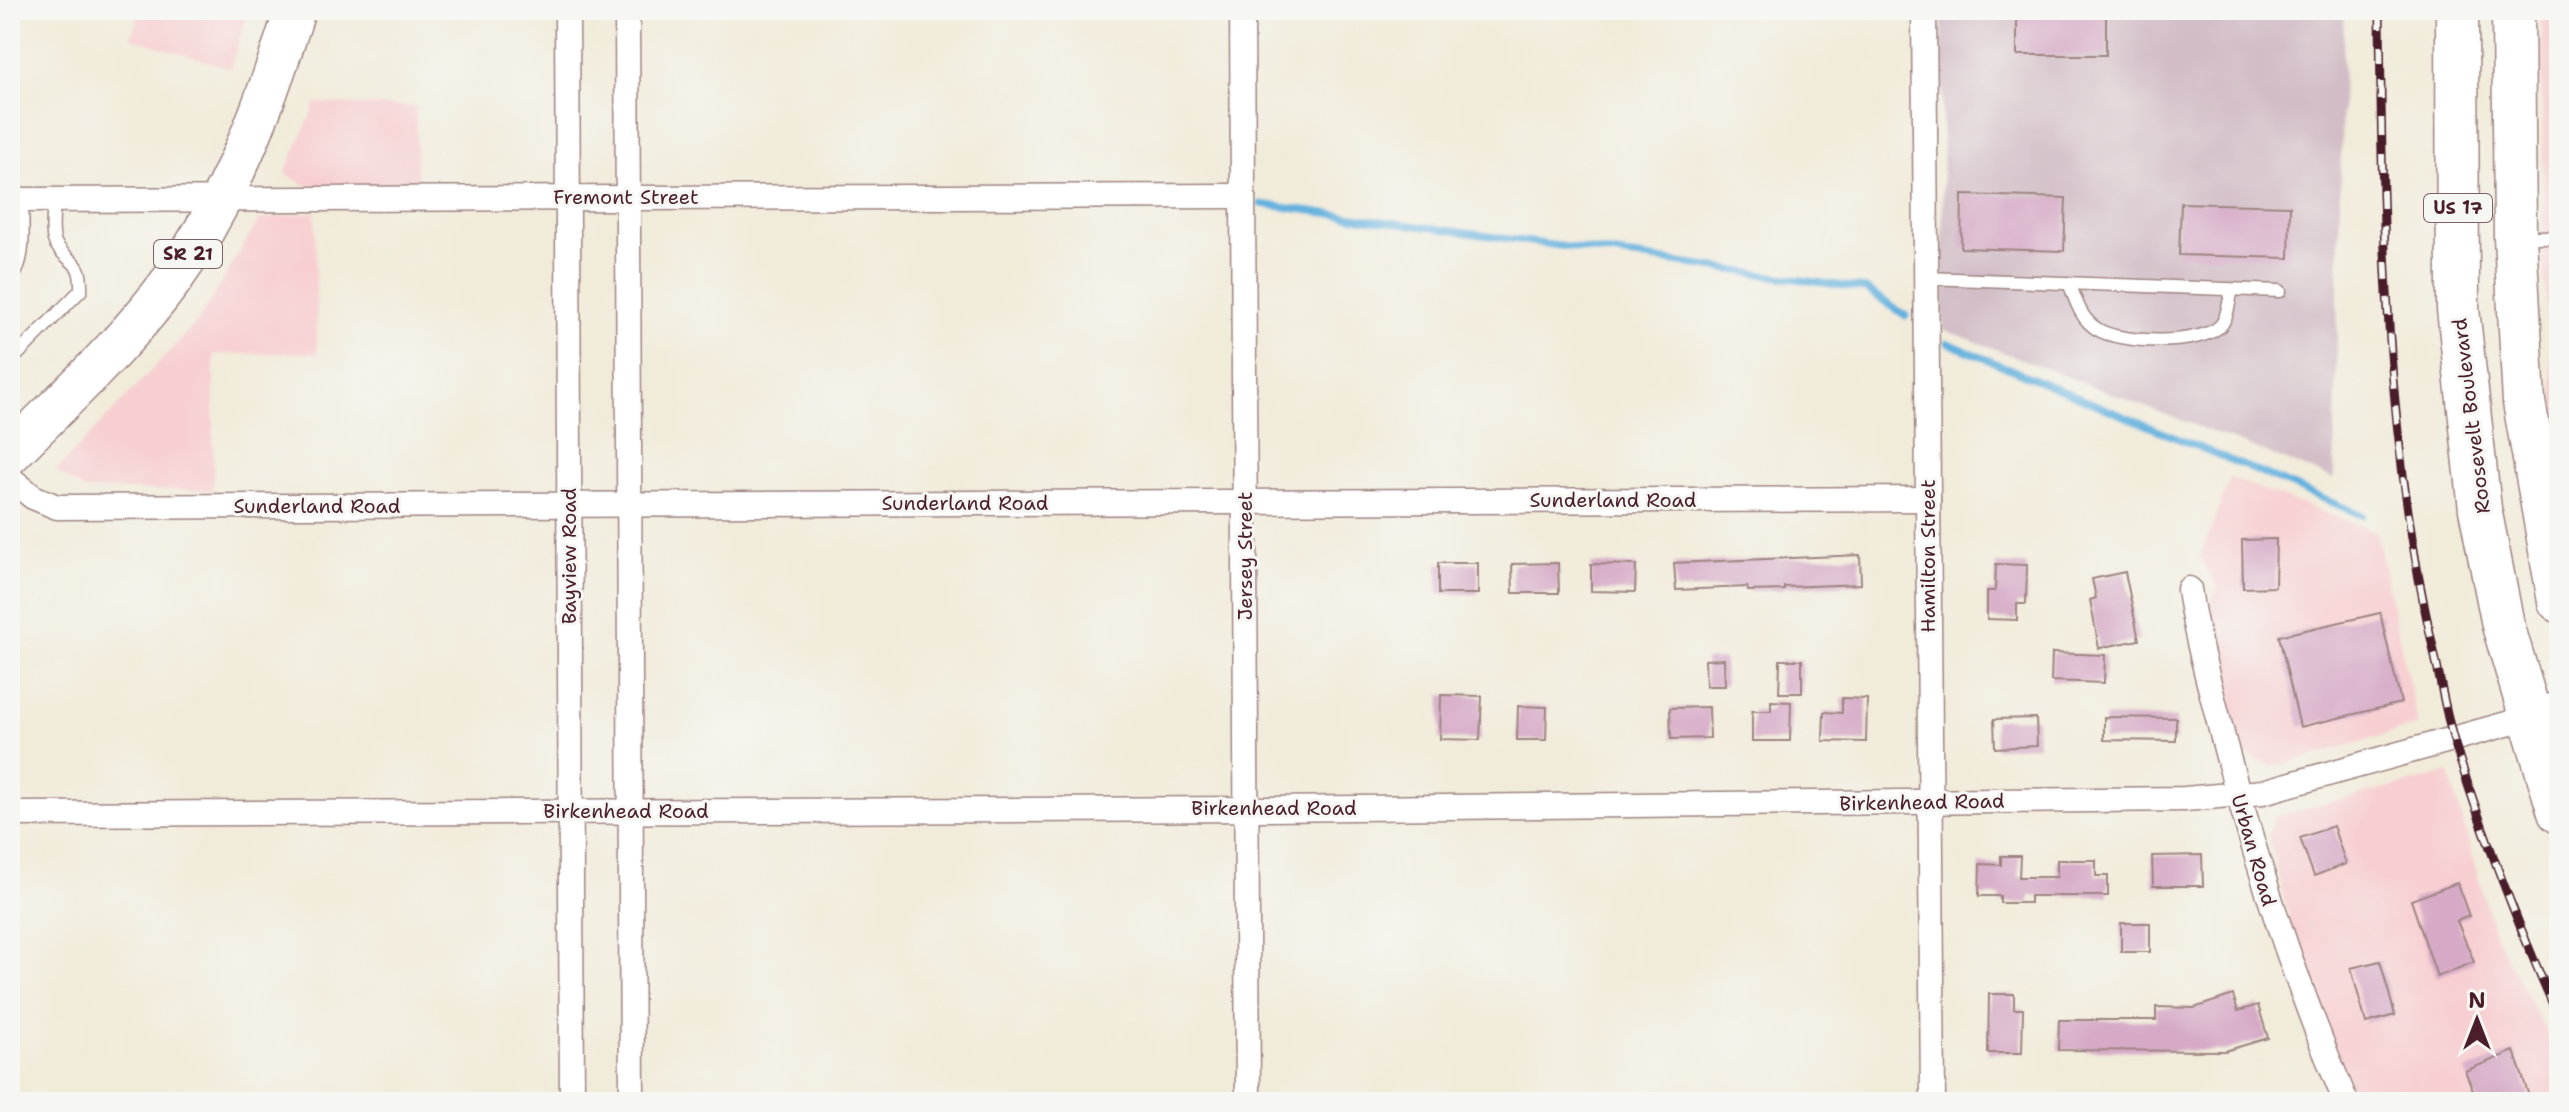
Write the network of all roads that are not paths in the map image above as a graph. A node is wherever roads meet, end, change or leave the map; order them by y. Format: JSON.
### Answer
{"nodes":[{"id":1,"x":295,"y":10,"type":"edge"},
{"id":2,"x":567,"y":10,"type":"edge"},
{"id":3,"x":627,"y":10,"type":"edge"},
{"id":4,"x":1242,"y":10,"type":"edge"},
{"id":5,"x":1924,"y":10,"type":"edge"},
{"id":6,"x":2457,"y":10,"type":"edge"},
{"id":7,"x":2513,"y":10,"type":"edge"},
{"id":8,"x":2458,"y":107,"type":"junction"},
{"id":9,"x":1243,"y":196,"type":"junction"},
{"id":10,"x":626,"y":197,"type":"junction"},
{"id":11,"x":222,"y":199,"type":"junction"},
{"id":12,"x":571,"y":199,"type":"junction"},
{"id":13,"x":16,"y":200,"type":"edge"},
{"id":14,"x":54,"y":200,"type":"junction"},
{"id":15,"x":2515,"y":237,"type":"junction"},
{"id":16,"x":2559,"y":237,"type":"edge"},
{"id":17,"x":1926,"y":278,"type":"junction"},
{"id":18,"x":10,"y":281,"type":"edge"},
{"id":19,"x":2069,"y":283,"type":"junction"},
{"id":20,"x":2232,"y":290,"type":"junction"},
{"id":21,"x":2280,"y":291,"type":"dead end"},
{"id":22,"x":2458,"y":309,"type":"junction"},
{"id":23,"x":10,"y":362,"type":"edge"},
{"id":24,"x":10,"y":454,"type":"edge"},
{"id":25,"x":10,"y":478,"type":"edge"},
{"id":26,"x":1928,"y":499,"type":"junction"},
{"id":27,"x":1246,"y":502,"type":"junction"},
{"id":28,"x":569,"y":504,"type":"junction"},
{"id":29,"x":628,"y":504,"type":"junction"},
{"id":30,"x":2189,"y":589,"type":"dead end"},
{"id":31,"x":2559,"y":601,"type":"edge"},
{"id":32,"x":2544,"y":712,"type":"edge"},
{"id":33,"x":2238,"y":795,"type":"junction"},
{"id":34,"x":1930,"y":802,"type":"junction"},
{"id":35,"x":1244,"y":808,"type":"junction"},
{"id":36,"x":570,"y":811,"type":"junction"},
{"id":37,"x":630,"y":811,"type":"junction"},
{"id":38,"x":2559,"y":812,"type":"edge"},
{"id":39,"x":10,"y":814,"type":"edge"},
{"id":40,"x":572,"y":1102,"type":"edge"},
{"id":41,"x":632,"y":1102,"type":"edge"},
{"id":42,"x":1248,"y":1102,"type":"edge"},
{"id":43,"x":1933,"y":1102,"type":"edge"},
{"id":44,"x":2346,"y":1102,"type":"edge"}],
"edges":[{"from":1,"to":11,"type":"main road","number":"SR 21"},
{"from":2,"to":12,"type":"street","name":"Bayview Road"},
{"from":3,"to":10,"type":"street"},
{"from":4,"to":9,"type":"street","name":"Jersey Street"},
{"from":5,"to":17,"type":"street","name":"Hamilton Street"},
{"from":6,"to":8,"type":"highway","name":"Roosevelt Boulevard","number":"US 17"},
{"from":7,"to":15,"type":"highway","number":"US 17"},
{"from":8,"to":15,"type":"highway"},
{"from":8,"to":22,"type":"highway","name":"Roosevelt Boulevard","number":"US 17"},
{"from":9,"to":10,"type":"street","name":"Fremont Street"},
{"from":9,"to":27,"type":"street","name":"Jersey Street"},
{"from":10,"to":12,"type":"street","name":"Fremont Street"},
{"from":10,"to":29,"type":"street"},
{"from":11,"to":12,"type":"street","name":"Fremont Street"},
{"from":11,"to":14,"type":"street","name":"Fremont Street"},
{"from":11,"to":24,"type":"main road","number":"SR 21"},
{"from":12,"to":28,"type":"street","name":"Bayview Road"},
{"from":13,"to":14,"type":"street","name":"Fremont Street"},
{"from":13,"to":18,"type":"lane"},
{"from":14,"to":23,"type":"lane"},
{"from":15,"to":16,"type":"lane"},
{"from":15,"to":22,"type":"highway"},
{"from":15,"to":31,"type":"highway","number":"US 17"},
{"from":17,"to":19,"type":"lane"},
{"from":17,"to":26,"type":"street","name":"Hamilton Street"},
{"from":19,"to":20,"type":"lane"},
{"from":19,"to":20,"type":"lane"},
{"from":20,"to":21,"type":"lane"},
{"from":22,"to":32,"type":"highway","name":"Roosevelt Boulevard","number":"US 17"},
{"from":25,"to":28,"type":"street","name":"Sunderland Road"},
{"from":26,"to":27,"type":"street","name":"Sunderland Road"},
{"from":26,"to":34,"type":"street","name":"Hamilton Street"},
{"from":27,"to":29,"type":"street","name":"Sunderland Road"},
{"from":27,"to":35,"type":"street","name":"Jersey Street"},
{"from":28,"to":29,"type":"street","name":"Sunderland Road"},
{"from":28,"to":36,"type":"street","name":"Bayview Road"},
{"from":29,"to":37,"type":"street"},
{"from":30,"to":33,"type":"street","name":"Urban Road"},
{"from":32,"to":33,"type":"street","name":"Birkenhead Road"},
{"from":32,"to":38,"type":"highway","name":"Roosevelt Boulevard","number":"US 17"},
{"from":33,"to":34,"type":"street","name":"Birkenhead Road"},
{"from":33,"to":44,"type":"street","name":"Urban Road"},
{"from":34,"to":35,"type":"street","name":"Birkenhead Road"},
{"from":34,"to":43,"type":"street","name":"Hamilton Street"},
{"from":35,"to":37,"type":"street","name":"Birkenhead Road"},
{"from":35,"to":42,"type":"street","name":"Jersey Street"},
{"from":36,"to":37,"type":"street","name":"Birkenhead Road"},
{"from":36,"to":39,"type":"street","name":"Birkenhead Road"},
{"from":36,"to":40,"type":"street","name":"Bayview Road"},
{"from":37,"to":41,"type":"street"}]}
